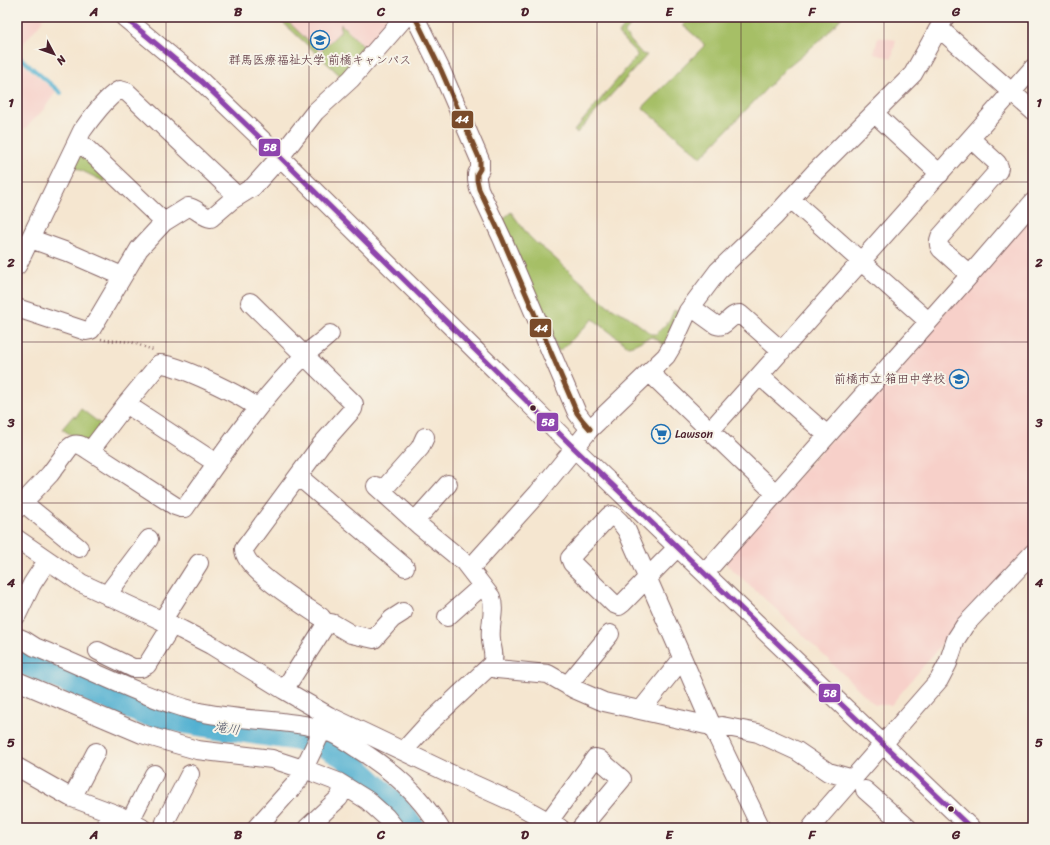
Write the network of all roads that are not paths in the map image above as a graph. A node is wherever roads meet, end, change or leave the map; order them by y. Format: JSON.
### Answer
{"nodes":[{"id":1,"x":124,"y":17,"type":"edge"},
{"id":2,"x":406,"y":17,"type":"edge"},
{"id":3,"x":942,"y":22,"type":"edge"},
{"id":4,"x":1033,"y":68,"type":"edge"},
{"id":5,"x":1012,"y":91,"type":"junction"},
{"id":6,"x":1033,"y":111,"type":"edge"},
{"id":7,"x":874,"y":113,"type":"junction"},
{"id":8,"x":971,"y":139,"type":"junction"},
{"id":9,"x":77,"y":142,"type":"junction"},
{"id":10,"x":280,"y":157,"type":"junction"},
{"id":11,"x":940,"y":174,"type":"junction"},
{"id":12,"x":237,"y":197,"type":"junction"},
{"id":13,"x":791,"y":199,"type":"junction"},
{"id":14,"x":1033,"y":202,"type":"edge"},
{"id":15,"x":164,"y":222,"type":"junction"},
{"id":16,"x":31,"y":239,"type":"junction"},
{"id":17,"x":861,"y":262,"type":"junction"},
{"id":18,"x":17,"y":266,"type":"edge"},
{"id":19,"x":970,"y":275,"type":"junction"},
{"id":20,"x":122,"y":276,"type":"junction"},
{"id":21,"x":250,"y":302,"type":"dead end"},
{"id":22,"x":691,"y":307,"type":"junction"},
{"id":23,"x":17,"y":308,"type":"edge"},
{"id":24,"x":928,"y":321,"type":"junction"},
{"id":25,"x":330,"y":334,"type":"dead end"},
{"id":26,"x":782,"y":351,"type":"junction"},
{"id":27,"x":305,"y":356,"type":"junction"},
{"id":28,"x":649,"y":372,"type":"junction"},
{"id":29,"x":760,"y":376,"type":"junction"},
{"id":30,"x":126,"y":404,"type":"junction"},
{"id":31,"x":257,"y":408,"type":"junction"},
{"id":32,"x":590,"y":429,"type":"junction"},
{"id":33,"x":710,"y":431,"type":"junction"},
{"id":34,"x":827,"y":435,"type":"junction"},
{"id":35,"x":425,"y":437,"type":"dead end"},
{"id":36,"x":574,"y":448,"type":"junction"},
{"id":37,"x":90,"y":451,"type":"junction"},
{"id":38,"x":216,"y":463,"type":"junction"},
{"id":39,"x":298,"y":476,"type":"junction"},
{"id":40,"x":448,"y":484,"type":"dead end"},
{"id":41,"x":775,"y":493,"type":"junction"},
{"id":42,"x":21,"y":505,"type":"edge"},
{"id":43,"x":415,"y":521,"type":"junction"},
{"id":44,"x":17,"y":539,"type":"edge"},
{"id":45,"x":149,"y":539,"type":"dead end"},
{"id":46,"x":678,"y":547,"type":"junction"},
{"id":47,"x":79,"y":548,"type":"dead end"},
{"id":48,"x":1033,"y":553,"type":"edge"},
{"id":49,"x":47,"y":561,"type":"junction"},
{"id":50,"x":199,"y":563,"type":"dead end"},
{"id":51,"x":404,"y":567,"type":"dead end"},
{"id":52,"x":469,"y":568,"type":"junction"},
{"id":53,"x":705,"y":573,"type":"junction"},
{"id":54,"x":647,"y":579,"type":"junction"},
{"id":55,"x":482,"y":586,"type":"junction"},
{"id":56,"x":109,"y":597,"type":"junction"},
{"id":57,"x":403,"y":612,"type":"dead end"},
{"id":58,"x":17,"y":615,"type":"edge"},
{"id":59,"x":447,"y":617,"type":"dead end"},
{"id":60,"x":167,"y":623,"type":"junction"},
{"id":61,"x":324,"y":625,"type":"junction"},
{"id":62,"x":610,"y":634,"type":"dead end"},
{"id":63,"x":17,"y":637,"type":"edge"},
{"id":64,"x":98,"y":651,"type":"dead end"},
{"id":65,"x":682,"y":659,"type":"junction"},
{"id":66,"x":490,"y":666,"type":"junction"},
{"id":67,"x":17,"y":681,"type":"edge"},
{"id":68,"x":568,"y":686,"type":"junction"},
{"id":69,"x":284,"y":690,"type":"junction"},
{"id":70,"x":640,"y":710,"type":"junction"},
{"id":71,"x":717,"y":726,"type":"junction"},
{"id":72,"x":324,"y":727,"type":"junction"},
{"id":73,"x":883,"y":744,"type":"junction"},
{"id":74,"x":96,"y":752,"type":"dead end"},
{"id":75,"x":405,"y":752,"type":"junction"},
{"id":76,"x":17,"y":767,"type":"edge"},
{"id":77,"x":305,"y":767,"type":"junction"},
{"id":78,"x":154,"y":774,"type":"dead end"},
{"id":79,"x":190,"y":774,"type":"dead end"},
{"id":80,"x":859,"y":785,"type":"junction"},
{"id":81,"x":344,"y":786,"type":"junction"},
{"id":82,"x":72,"y":798,"type":"junction"},
{"id":83,"x":108,"y":820,"type":"edge"},
{"id":84,"x":554,"y":824,"type":"edge"},
{"id":85,"x":136,"y":825,"type":"edge"},
{"id":86,"x":164,"y":828,"type":"edge"},
{"id":87,"x":256,"y":828,"type":"edge"},
{"id":88,"x":307,"y":828,"type":"edge"},
{"id":89,"x":395,"y":828,"type":"edge"},
{"id":90,"x":440,"y":828,"type":"edge"},
{"id":91,"x":581,"y":828,"type":"edge"},
{"id":92,"x":761,"y":828,"type":"edge"},
{"id":93,"x":811,"y":828,"type":"edge"},
{"id":94,"x":908,"y":828,"type":"edge"},
{"id":95,"x":971,"y":828,"type":"edge"}],
"edges":[{"from":1,"to":10,"type":"street"},
{"from":2,"to":10,"type":"street"},
{"from":2,"to":32,"type":"street"},
{"from":3,"to":5,"type":"street"},
{"from":3,"to":7,"type":"street"},
{"from":4,"to":5,"type":"street"},
{"from":5,"to":6,"type":"street"},
{"from":5,"to":8,"type":"street"},
{"from":7,"to":11,"type":"street"},
{"from":7,"to":13,"type":"street"},
{"from":8,"to":11,"type":"street"},
{"from":8,"to":19,"type":"street"},
{"from":9,"to":12,"type":"street"},
{"from":9,"to":15,"type":"street"},
{"from":9,"to":16,"type":"street"},
{"from":10,"to":12,"type":"street"},
{"from":10,"to":36,"type":"street"},
{"from":11,"to":17,"type":"street"},
{"from":12,"to":15,"type":"street"},
{"from":13,"to":17,"type":"street"},
{"from":13,"to":22,"type":"street"},
{"from":14,"to":19,"type":"street"},
{"from":15,"to":20,"type":"street"},
{"from":16,"to":18,"type":"street"},
{"from":16,"to":20,"type":"street"},
{"from":17,"to":24,"type":"street"},
{"from":17,"to":26,"type":"street"},
{"from":19,"to":24,"type":"street"},
{"from":20,"to":23,"type":"street"},
{"from":21,"to":27,"type":"street"},
{"from":22,"to":26,"type":"street"},
{"from":22,"to":28,"type":"street"},
{"from":24,"to":34,"type":"street"},
{"from":25,"to":27,"type":"street"},
{"from":26,"to":29,"type":"street"},
{"from":27,"to":31,"type":"street"},
{"from":27,"to":39,"type":"street"},
{"from":28,"to":32,"type":"street"},
{"from":28,"to":33,"type":"street"},
{"from":29,"to":33,"type":"street"},
{"from":29,"to":34,"type":"street"},
{"from":30,"to":31,"type":"street"},
{"from":30,"to":37,"type":"street"},
{"from":30,"to":38,"type":"street"},
{"from":31,"to":38,"type":"street"},
{"from":32,"to":36,"type":"street"},
{"from":33,"to":41,"type":"street"},
{"from":34,"to":41,"type":"street"},
{"from":35,"to":43,"type":"street"},
{"from":36,"to":46,"type":"street"},
{"from":36,"to":52,"type":"street"},
{"from":37,"to":38,"type":"street"},
{"from":37,"to":42,"type":"street"},
{"from":39,"to":51,"type":"street"},
{"from":39,"to":61,"type":"street"},
{"from":40,"to":43,"type":"street"},
{"from":41,"to":53,"type":"street"},
{"from":42,"to":47,"type":"street"},
{"from":43,"to":52,"type":"street"},
{"from":44,"to":49,"type":"street"},
{"from":45,"to":56,"type":"street"},
{"from":46,"to":53,"type":"street"},
{"from":46,"to":54,"type":"street"},
{"from":48,"to":73,"type":"street"},
{"from":49,"to":56,"type":"street"},
{"from":49,"to":58,"type":"street"},
{"from":50,"to":60,"type":"street"},
{"from":52,"to":55,"type":"street"},
{"from":53,"to":73,"type":"street"},
{"from":54,"to":54,"type":"street"},
{"from":54,"to":65,"type":"street"},
{"from":55,"to":59,"type":"street"},
{"from":55,"to":66,"type":"street"},
{"from":56,"to":60,"type":"street"},
{"from":57,"to":61,"type":"street"},
{"from":60,"to":64,"type":"street"},
{"from":60,"to":69,"type":"street"},
{"from":61,"to":69,"type":"street"},
{"from":62,"to":68,"type":"street"},
{"from":63,"to":72,"type":"street"},
{"from":65,"to":70,"type":"street"},
{"from":65,"to":71,"type":"street"},
{"from":66,"to":68,"type":"street"},
{"from":66,"to":75,"type":"street"},
{"from":67,"to":77,"type":"street"},
{"from":68,"to":70,"type":"street"},
{"from":69,"to":72,"type":"street"},
{"from":70,"to":71,"type":"street"},
{"from":71,"to":80,"type":"street"},
{"from":71,"to":92,"type":"street"},
{"from":72,"to":75,"type":"street"},
{"from":72,"to":77,"type":"street"},
{"from":72,"to":90,"type":"street"},
{"from":73,"to":80,"type":"street"},
{"from":73,"to":95,"type":"street"},
{"from":74,"to":82,"type":"street"},
{"from":75,"to":84,"type":"street"},
{"from":76,"to":82,"type":"street"},
{"from":77,"to":81,"type":"street"},
{"from":77,"to":87,"type":"street"},
{"from":78,"to":85,"type":"street"},
{"from":79,"to":86,"type":"street"},
{"from":80,"to":93,"type":"street"},
{"from":80,"to":94,"type":"street"},
{"from":81,"to":88,"type":"street"},
{"from":81,"to":89,"type":"street"},
{"from":82,"to":83,"type":"street"},
{"from":83,"to":85,"type":"street"},
{"from":84,"to":91,"type":"street"}]}
